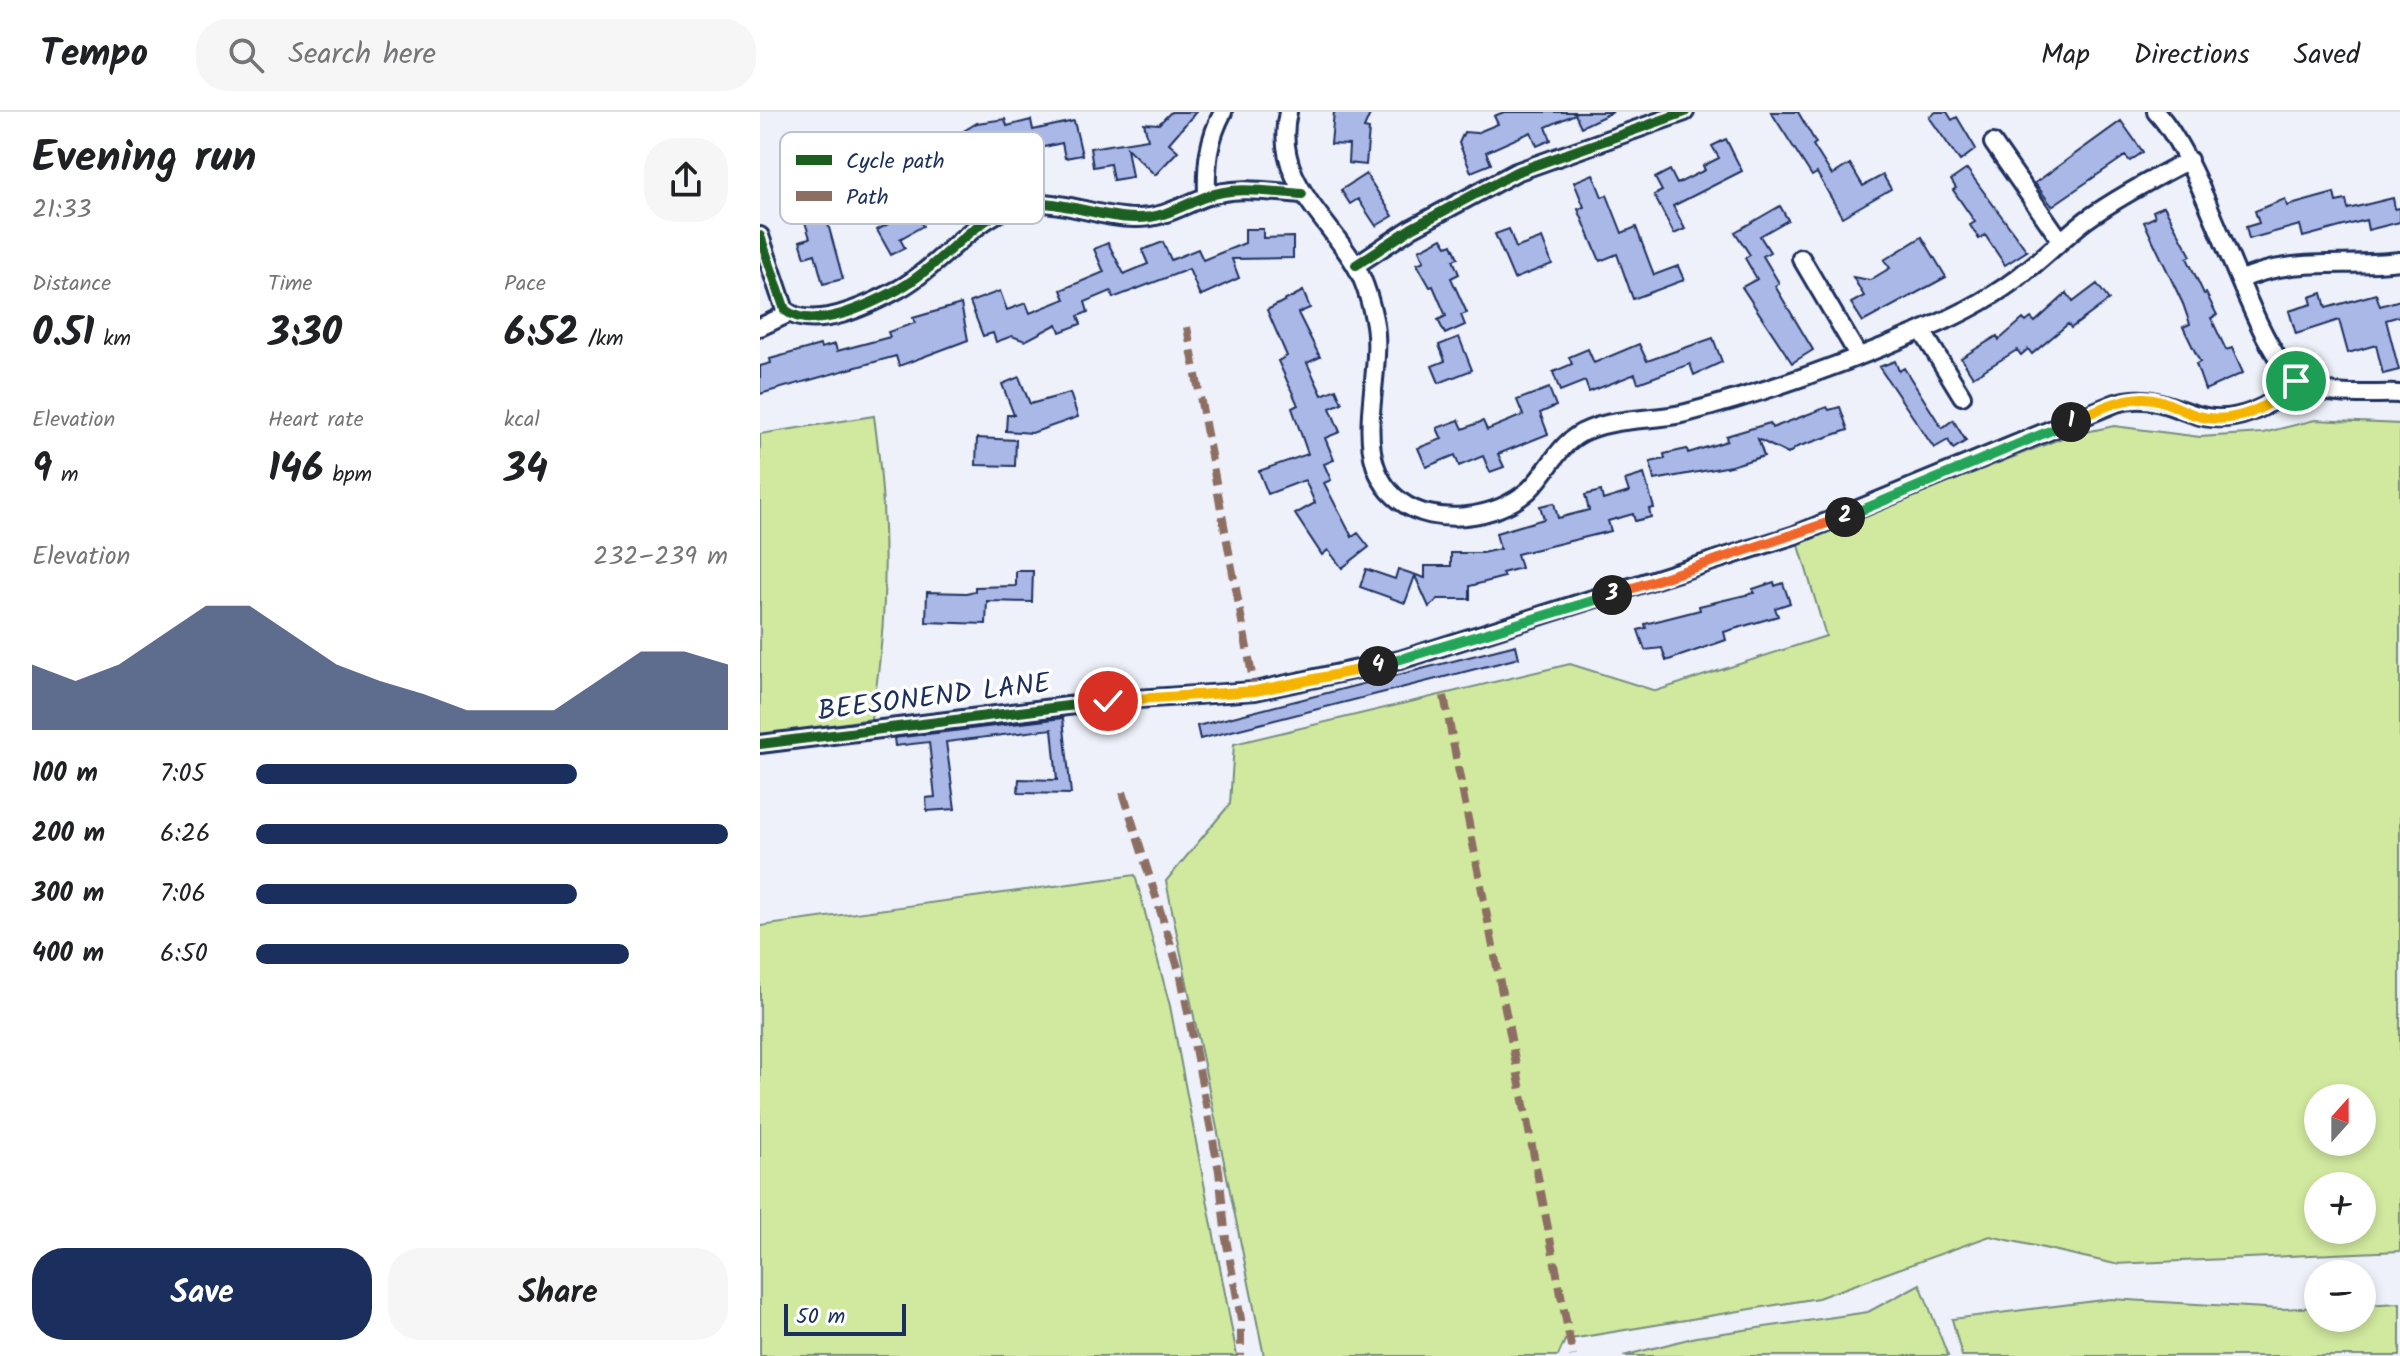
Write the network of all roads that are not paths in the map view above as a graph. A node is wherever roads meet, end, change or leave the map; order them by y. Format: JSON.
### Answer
{"nodes":[{"id":1,"x":1223,"y":112,"type":"edge"},
{"id":2,"x":1288,"y":112,"type":"edge"},
{"id":3,"x":1685,"y":112,"type":"edge"},
{"id":4,"x":2156,"y":112,"type":"edge"},
{"id":5,"x":1993,"y":143,"type":"dead end"},
{"id":6,"x":2189,"y":160,"type":"junction"},
{"id":7,"x":1302,"y":194,"type":"junction"},
{"id":8,"x":1207,"y":196,"type":"junction"},
{"id":9,"x":1044,"y":203,"type":"edge"},
{"id":10,"x":980,"y":224,"type":"edge"},
{"id":11,"x":760,"y":236,"type":"edge"},
{"id":12,"x":2061,"y":241,"type":"junction"},
{"id":13,"x":1801,"y":258,"type":"dead end"},
{"id":14,"x":2400,"y":261,"type":"edge"},
{"id":15,"x":1356,"y":265,"type":"junction"},
{"id":16,"x":2240,"y":280,"type":"junction"},
{"id":17,"x":790,"y":313,"type":"junction"},
{"id":18,"x":760,"y":327,"type":"edge"},
{"id":19,"x":1922,"y":331,"type":"junction"},
{"id":20,"x":1858,"y":355,"type":"junction"},
{"id":21,"x":2296,"y":381,"type":"junction"},
{"id":22,"x":2400,"y":394,"type":"edge"},
{"id":23,"x":1962,"y":396,"type":"dead end"},
{"id":24,"x":760,"y":744,"type":"edge"}],
"edges":[{"from":1,"to":8,"type":"street"},
{"from":2,"to":7,"type":"street"},
{"from":3,"to":15,"type":"street"},
{"from":4,"to":6,"type":"street"},
{"from":5,"to":12,"type":"street"},
{"from":6,"to":12,"type":"street"},
{"from":6,"to":16,"type":"street"},
{"from":7,"to":8,"type":"street"},
{"from":7,"to":15,"type":"street"},
{"from":8,"to":9,"type":"street"},
{"from":10,"to":17,"type":"street"},
{"from":11,"to":17,"type":"street"},
{"from":12,"to":19,"type":"street"},
{"from":13,"to":20,"type":"street"},
{"from":14,"to":16,"type":"street"},
{"from":15,"to":20,"type":"street"},
{"from":16,"to":21,"type":"street"},
{"from":17,"to":18,"type":"street"},
{"from":19,"to":20,"type":"street"},
{"from":19,"to":23,"type":"street"},
{"from":21,"to":22,"type":"street"},
{"from":21,"to":24,"type":"street","name":"BEESONEND LANE"}]}
